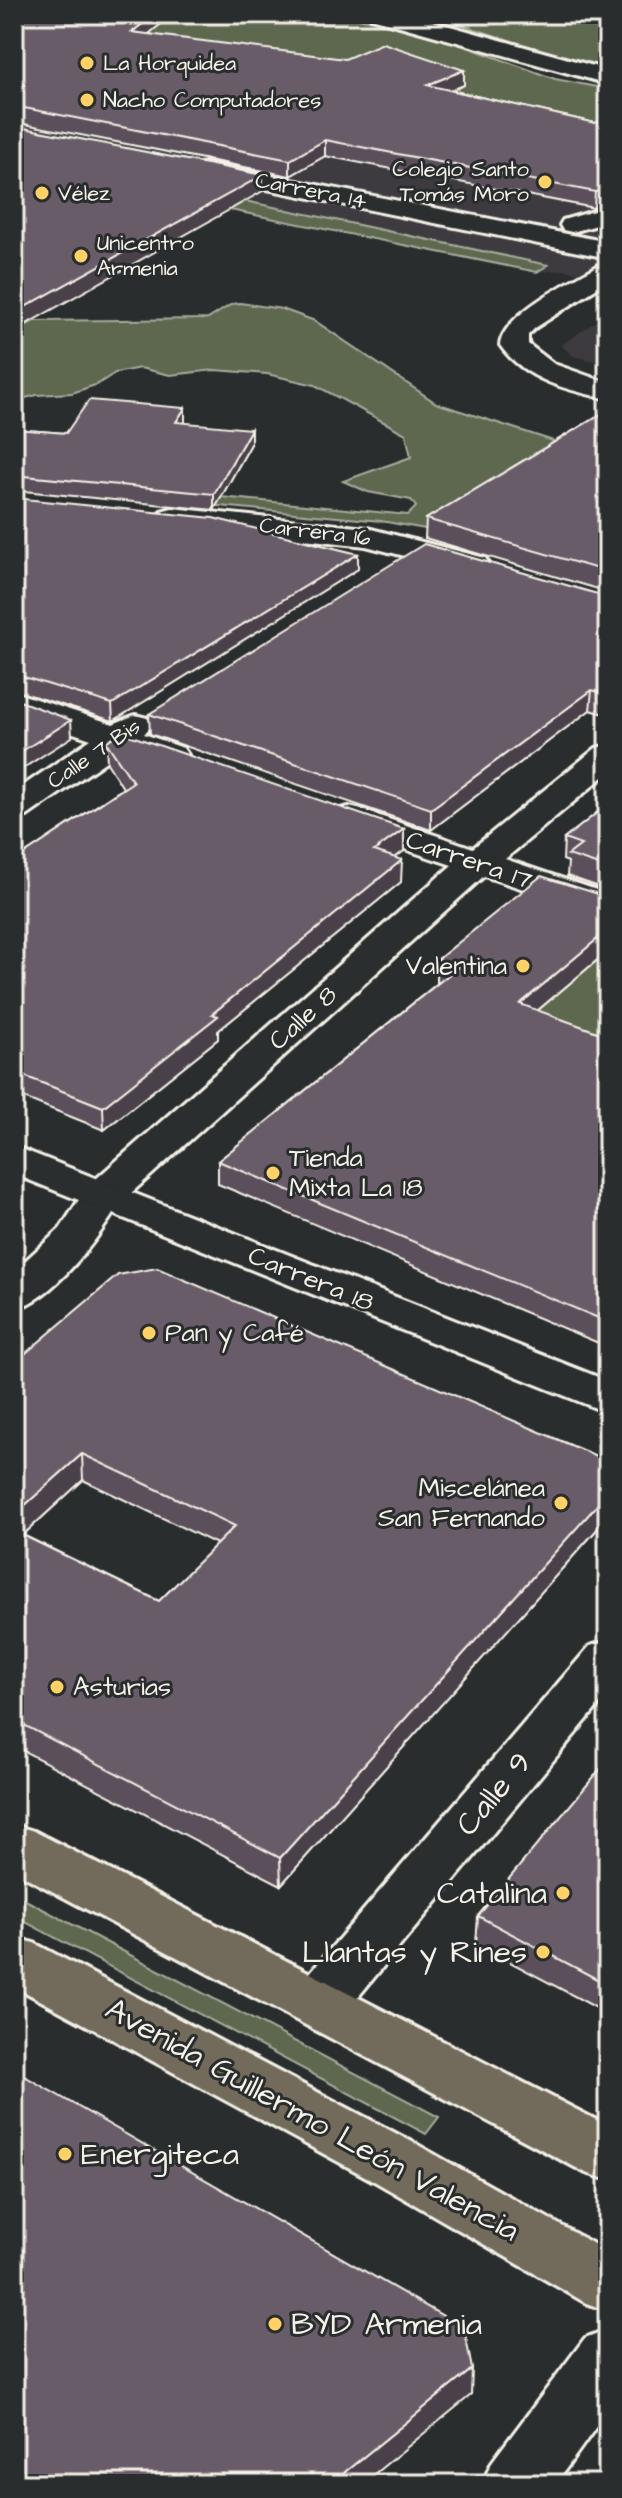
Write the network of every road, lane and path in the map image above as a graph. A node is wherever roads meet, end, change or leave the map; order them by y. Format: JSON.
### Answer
{"nodes":[{"id":1,"x":378,"y":14,"type":"edge"},
{"id":2,"x":608,"y":77,"type":"edge"},
{"id":3,"x":608,"y":214,"type":"edge"},
{"id":4,"x":572,"y":225,"type":"junction"},
{"id":5,"x":608,"y":232,"type":"edge"},
{"id":6,"x":608,"y":250,"type":"edge"},
{"id":7,"x":608,"y":270,"type":"edge"},
{"id":8,"x":608,"y":391,"type":"edge"},
{"id":9,"x":150,"y":515,"type":"edge"},
{"id":10,"x":419,"y":549,"type":"junction"},
{"id":11,"x":384,"y":572,"type":"edge"},
{"id":12,"x":508,"y":575,"type":"edge"},
{"id":13,"x":14,"y":702,"type":"edge"},
{"id":14,"x":158,"y":711,"type":"edge"},
{"id":15,"x":118,"y":736,"type":"junction"},
{"id":16,"x":608,"y":755,"type":"edge"},
{"id":17,"x":208,"y":768,"type":"edge"},
{"id":18,"x":312,"y":805,"type":"edge"},
{"id":19,"x":14,"y":808,"type":"edge"},
{"id":20,"x":477,"y":863,"type":"junction"},
{"id":21,"x":608,"y":906,"type":"edge"},
{"id":22,"x":14,"y":1159,"type":"edge"},
{"id":23,"x":103,"y":1195,"type":"junction"},
{"id":24,"x":14,"y":1295,"type":"edge"},
{"id":25,"x":608,"y":1398,"type":"edge"},
{"id":26,"x":608,"y":1659,"type":"edge"},
{"id":27,"x":14,"y":1846,"type":"edge"},
{"id":28,"x":14,"y":1959,"type":"edge"},
{"id":29,"x":318,"y":2004,"type":"junction"},
{"id":30,"x":608,"y":2155,"type":"edge"},
{"id":31,"x":608,"y":2284,"type":"edge"},
{"id":32,"x":608,"y":2358,"type":"edge"},
{"id":33,"x":516,"y":2484,"type":"edge"}],
"edges":[{"from":1,"to":2,"type":"street"},
{"from":3,"to":4,"type":"street"},
{"from":4,"to":5,"type":"street","name":"Carrera 14"},
{"from":4,"to":6,"type":"street","name":"Carrera 14"},
{"from":7,"to":8,"type":"street"},
{"from":9,"to":10,"type":"street","name":"Carrera 16"},
{"from":10,"to":11,"type":"street"},
{"from":10,"to":12,"type":"street","name":"Carrera 16"},
{"from":13,"to":15,"type":"street"},
{"from":14,"to":15,"type":"street","name":"Calle 7 Bis"},
{"from":15,"to":17,"type":"street"},
{"from":15,"to":19,"type":"street","name":"Calle 7 Bis"},
{"from":16,"to":20,"type":"street","name":"Calle 8"},
{"from":18,"to":20,"type":"street","name":"Carrera 17"},
{"from":20,"to":21,"type":"street","name":"Carrera 17"},
{"from":20,"to":23,"type":"street","name":"Calle 8"},
{"from":22,"to":23,"type":"street","name":"Carrera 18"},
{"from":23,"to":24,"type":"street","name":"Calle 8"},
{"from":23,"to":25,"type":"street","name":"Carrera 18"},
{"from":26,"to":29,"type":"street","name":"Calle 9"},
{"from":27,"to":29,"type":"main road"},
{"from":28,"to":31,"type":"main road","name":"Avenida Guillermo León Valencia"},
{"from":29,"to":30,"type":"main road"},
{"from":32,"to":33,"type":"street"}]}
